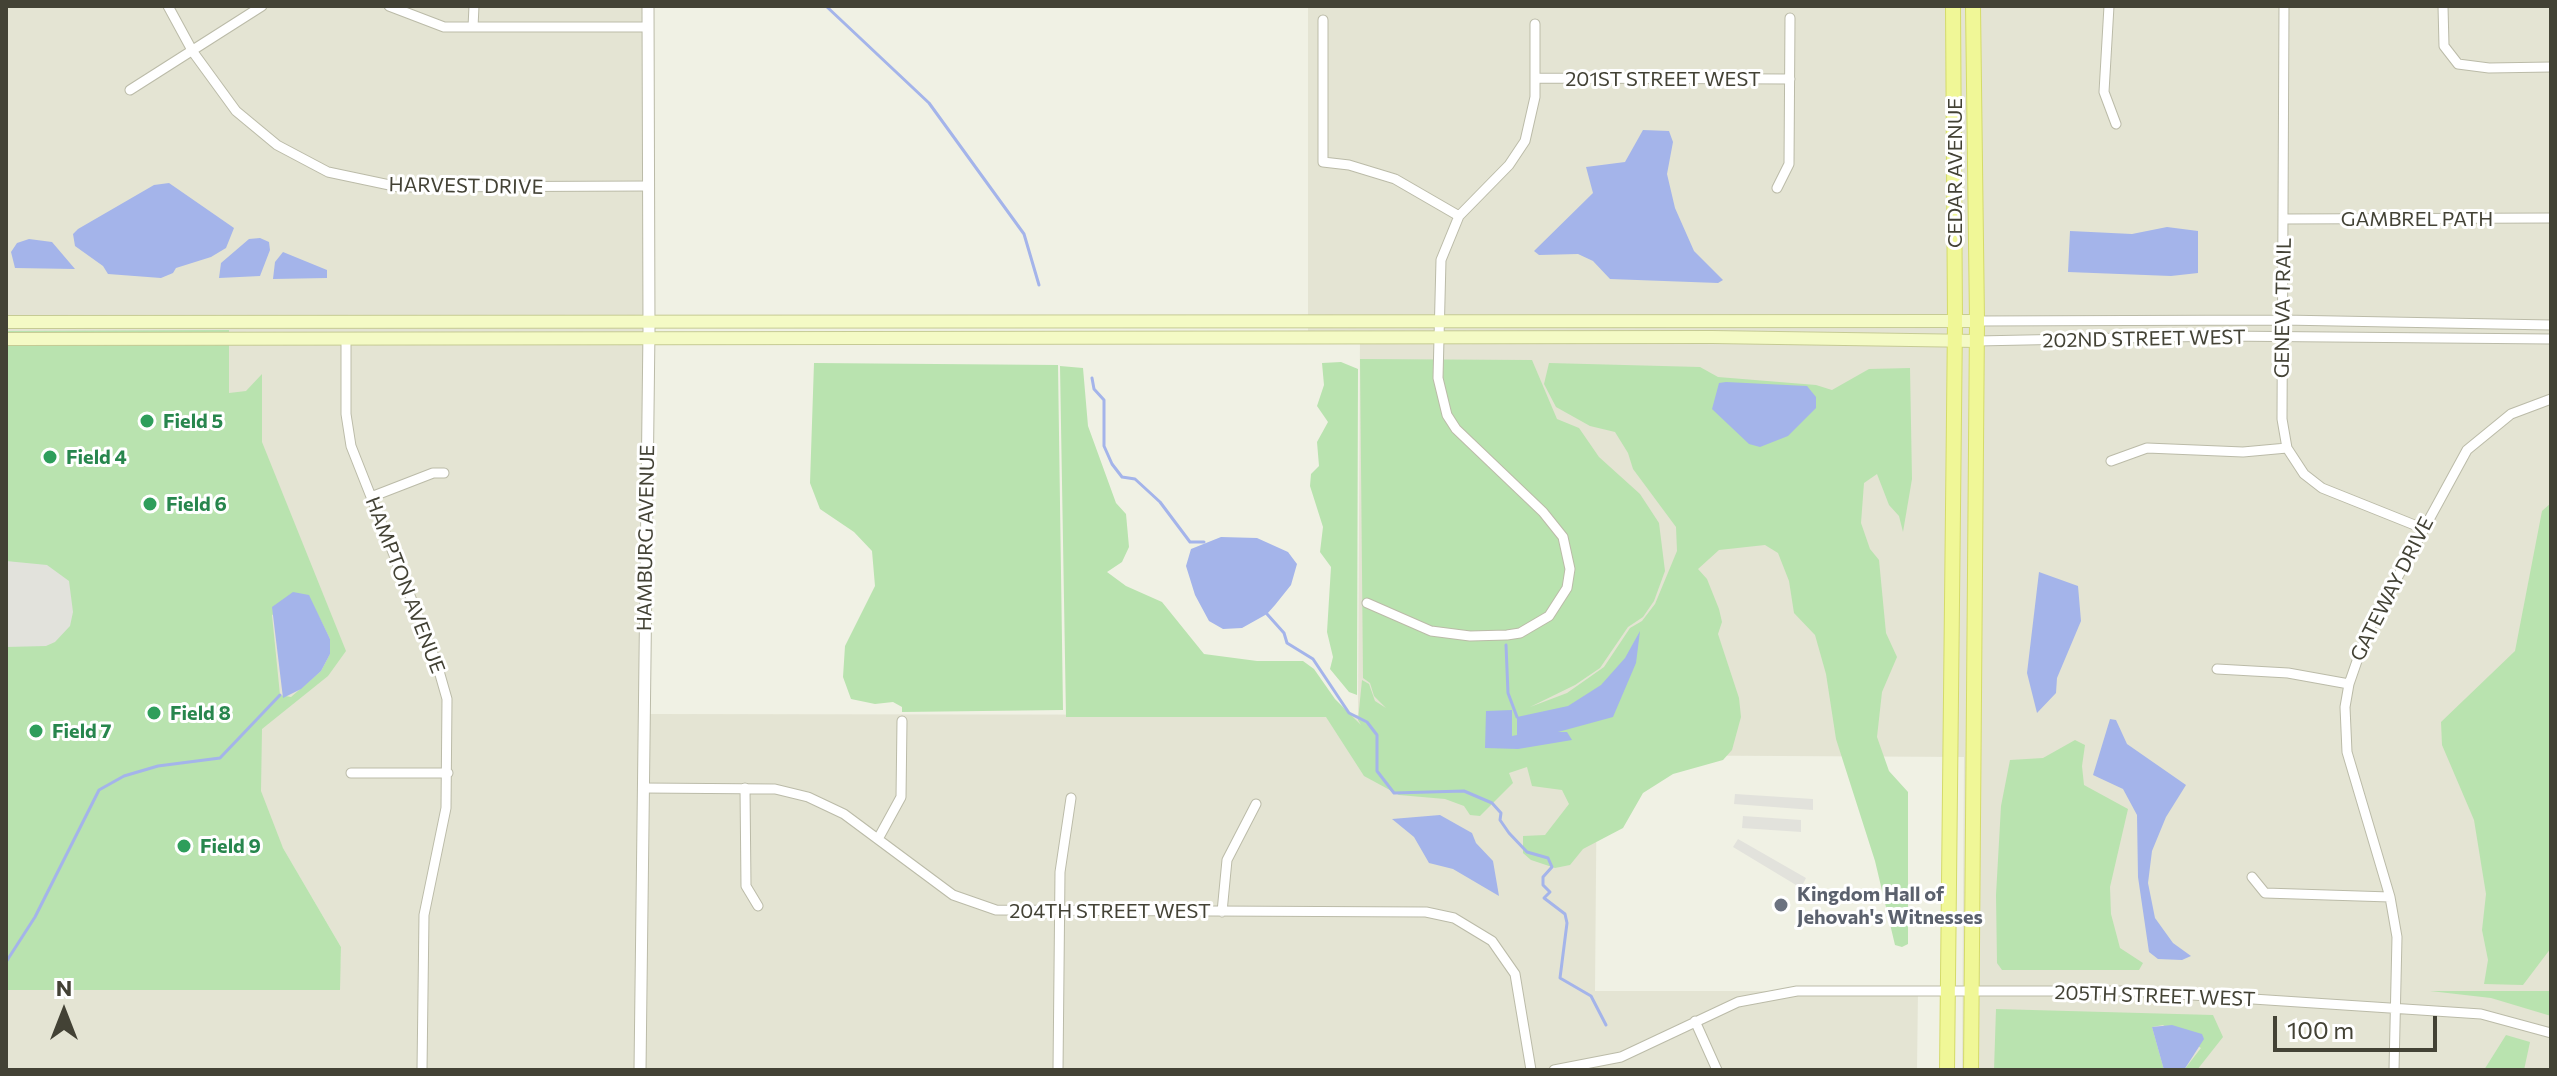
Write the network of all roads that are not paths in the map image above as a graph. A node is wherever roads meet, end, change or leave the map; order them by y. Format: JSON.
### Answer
{"nodes":[{"id":1,"x":168,"y":6,"type":"edge"},
{"id":2,"x":262,"y":6,"type":"edge"},
{"id":3,"x":389,"y":6,"type":"edge"},
{"id":4,"x":474,"y":6,"type":"edge"},
{"id":5,"x":648,"y":6,"type":"edge"},
{"id":6,"x":1953,"y":6,"type":"edge"},
{"id":7,"x":1973,"y":6,"type":"edge"},
{"id":8,"x":2109,"y":6,"type":"edge"},
{"id":9,"x":2284,"y":6,"type":"edge"},
{"id":10,"x":2443,"y":6,"type":"edge"},
{"id":11,"x":1790,"y":18,"type":"dead end"},
{"id":12,"x":1323,"y":20,"type":"dead end"},
{"id":13,"x":1535,"y":24,"type":"dead end"},
{"id":14,"x":473,"y":27,"type":"junction"},
{"id":15,"x":647,"y":27,"type":"junction"},
{"id":16,"x":193,"y":52,"type":"junction"},
{"id":17,"x":2551,"y":67,"type":"edge"},
{"id":18,"x":1535,"y":78,"type":"junction"},
{"id":19,"x":1790,"y":79,"type":"junction"},
{"id":20,"x":130,"y":90,"type":"dead end"},
{"id":21,"x":2116,"y":124,"type":"dead end"},
{"id":22,"x":649,"y":186,"type":"junction"},
{"id":23,"x":1777,"y":188,"type":"dead end"},
{"id":24,"x":1459,"y":216,"type":"junction"},
{"id":25,"x":2551,"y":218,"type":"edge"},
{"id":26,"x":2284,"y":219,"type":"junction"},
{"id":27,"x":1438,"y":320,"type":"junction"},
{"id":28,"x":2283,"y":320,"type":"junction"},
{"id":29,"x":1955,"y":321,"type":"junction"},
{"id":30,"x":1977,"y":321,"type":"junction"},
{"id":31,"x":6,"y":322,"type":"edge"},
{"id":32,"x":2551,"y":325,"type":"edge"},
{"id":33,"x":649,"y":331,"type":"junction"},
{"id":34,"x":2282,"y":338,"type":"junction"},
{"id":35,"x":6,"y":339,"type":"edge"},
{"id":36,"x":2551,"y":339,"type":"edge"},
{"id":37,"x":1438,"y":340,"type":"junction"},
{"id":38,"x":1955,"y":340,"type":"junction"},
{"id":39,"x":346,"y":341,"type":"junction"},
{"id":40,"x":1977,"y":341,"type":"junction"},
{"id":41,"x":2551,"y":399,"type":"edge"},
{"id":42,"x":2287,"y":448,"type":"junction"},
{"id":43,"x":2111,"y":461,"type":"dead end"},
{"id":44,"x":444,"y":473,"type":"dead end"},
{"id":45,"x":371,"y":497,"type":"junction"},
{"id":46,"x":2422,"y":528,"type":"junction"},
{"id":47,"x":1367,"y":603,"type":"dead end"},
{"id":48,"x":2217,"y":669,"type":"dead end"},
{"id":49,"x":2349,"y":684,"type":"junction"},
{"id":50,"x":902,"y":721,"type":"dead end"},
{"id":51,"x":351,"y":773,"type":"dead end"},
{"id":52,"x":448,"y":773,"type":"junction"},
{"id":53,"x":643,"y":788,"type":"junction"},
{"id":54,"x":745,"y":788,"type":"junction"},
{"id":55,"x":1071,"y":798,"type":"dead end"},
{"id":56,"x":1256,"y":804,"type":"dead end"},
{"id":57,"x":878,"y":839,"type":"junction"},
{"id":58,"x":2252,"y":877,"type":"dead end"},
{"id":59,"x":2390,"y":897,"type":"junction"},
{"id":60,"x":758,"y":906,"type":"dead end"},
{"id":61,"x":1059,"y":912,"type":"junction"},
{"id":62,"x":1222,"y":912,"type":"junction"},
{"id":63,"x":1948,"y":992,"type":"junction"},
{"id":64,"x":1972,"y":992,"type":"junction"},
{"id":65,"x":2397,"y":1009,"type":"junction"},
{"id":66,"x":1695,"y":1021,"type":"junction"},
{"id":67,"x":2551,"y":1033,"type":"edge"},
{"id":68,"x":422,"y":1070,"type":"edge"},
{"id":69,"x":640,"y":1070,"type":"edge"},
{"id":70,"x":1058,"y":1070,"type":"edge"},
{"id":71,"x":1531,"y":1070,"type":"edge"},
{"id":72,"x":1554,"y":1070,"type":"edge"},
{"id":73,"x":1717,"y":1070,"type":"edge"},
{"id":74,"x":1947,"y":1070,"type":"edge"},
{"id":75,"x":1971,"y":1070,"type":"edge"},
{"id":76,"x":2394,"y":1070,"type":"edge"}],
"edges":[{"from":1,"to":16,"type":"street","name":"HARVEST DRIVE"},
{"from":2,"to":16,"type":"street"},
{"from":3,"to":14,"type":"street"},
{"from":4,"to":14,"type":"street"},
{"from":5,"to":15,"type":"street","name":"HAMBURG AVENUE"},
{"from":6,"to":29,"type":"main road","name":"CEDAR AVENUE"},
{"from":7,"to":30,"type":"main road","name":"CEDAR AVENUE"},
{"from":8,"to":21,"type":"street"},
{"from":9,"to":26,"type":"street","name":"GENEVA TRAIL"},
{"from":10,"to":17,"type":"street"},
{"from":11,"to":19,"type":"street"},
{"from":12,"to":24,"type":"street"},
{"from":13,"to":18,"type":"street"},
{"from":14,"to":15,"type":"street"},
{"from":15,"to":22,"type":"street","name":"HAMBURG AVENUE"},
{"from":16,"to":20,"type":"street"},
{"from":16,"to":22,"type":"street","name":"HARVEST DRIVE"},
{"from":18,"to":19,"type":"street","name":"201ST STREET WEST"},
{"from":18,"to":24,"type":"street"},
{"from":19,"to":23,"type":"street"},
{"from":22,"to":33,"type":"street","name":"HAMBURG AVENUE"},
{"from":24,"to":27,"type":"street"},
{"from":25,"to":26,"type":"street","name":"GAMBREL PATH"},
{"from":26,"to":28,"type":"street","name":"GENEVA TRAIL"},
{"from":27,"to":29,"type":"main road"},
{"from":27,"to":33,"type":"main road"},
{"from":27,"to":37,"type":"street"},
{"from":28,"to":30,"type":"street","name":"202ND STREET WEST"},
{"from":28,"to":32,"type":"street","name":"202ND STREET WEST"},
{"from":28,"to":34,"type":"street","name":"GENEVA TRAIL"},
{"from":29,"to":30,"type":"main road"},
{"from":29,"to":38,"type":"main road","name":"CEDAR AVENUE"},
{"from":30,"to":40,"type":"main road","name":"CEDAR AVENUE"},
{"from":31,"to":33,"type":"main road"},
{"from":33,"to":37,"type":"main road"},
{"from":33,"to":39,"type":"main road"},
{"from":33,"to":53,"type":"street","name":"HAMBURG AVENUE"},
{"from":34,"to":36,"type":"street","name":"202ND STREET WEST"},
{"from":34,"to":40,"type":"street","name":"202ND STREET WEST"},
{"from":34,"to":42,"type":"street","name":"GENEVA TRAIL"},
{"from":35,"to":39,"type":"main road"},
{"from":37,"to":38,"type":"main road"},
{"from":37,"to":47,"type":"street"},
{"from":38,"to":40,"type":"main road"},
{"from":38,"to":63,"type":"main road","name":"CEDAR AVENUE"},
{"from":39,"to":45,"type":"street","name":"HAMPTON AVENUE"},
{"from":40,"to":64,"type":"main road","name":"CEDAR AVENUE"},
{"from":41,"to":46,"type":"street","name":"GATEWAY DRIVE"},
{"from":42,"to":43,"type":"street"},
{"from":42,"to":46,"type":"street"},
{"from":44,"to":45,"type":"street"},
{"from":45,"to":52,"type":"street","name":"HAMPTON AVENUE"},
{"from":46,"to":49,"type":"street","name":"GATEWAY DRIVE"},
{"from":48,"to":49,"type":"street"},
{"from":49,"to":59,"type":"street","name":"GATEWAY DRIVE"},
{"from":50,"to":57,"type":"street"},
{"from":51,"to":52,"type":"street"},
{"from":52,"to":68,"type":"street","name":"HAMPTON AVENUE"},
{"from":53,"to":54,"type":"street","name":"204TH STREET WEST"},
{"from":53,"to":69,"type":"street","name":"HAMBURG AVENUE"},
{"from":54,"to":57,"type":"street","name":"204TH STREET WEST"},
{"from":54,"to":60,"type":"street"},
{"from":55,"to":61,"type":"street"},
{"from":56,"to":62,"type":"street"},
{"from":57,"to":61,"type":"street","name":"204TH STREET WEST"},
{"from":58,"to":59,"type":"street"},
{"from":59,"to":65,"type":"street","name":"GATEWAY DRIVE"},
{"from":61,"to":62,"type":"street","name":"204TH STREET WEST"},
{"from":61,"to":70,"type":"street"},
{"from":62,"to":71,"type":"street","name":"204TH STREET WEST"},
{"from":63,"to":64,"type":"street","name":"205TH STREET WEST"},
{"from":63,"to":66,"type":"street","name":"205TH STREET WEST"},
{"from":63,"to":74,"type":"main road","name":"CEDAR AVENUE"},
{"from":64,"to":65,"type":"street","name":"205TH STREET WEST"},
{"from":64,"to":75,"type":"main road","name":"CEDAR AVENUE"},
{"from":65,"to":67,"type":"street","name":"205TH STREET WEST"},
{"from":65,"to":76,"type":"street","name":"GATEWAY DRIVE"},
{"from":66,"to":72,"type":"street"},
{"from":66,"to":73,"type":"street"}]}
